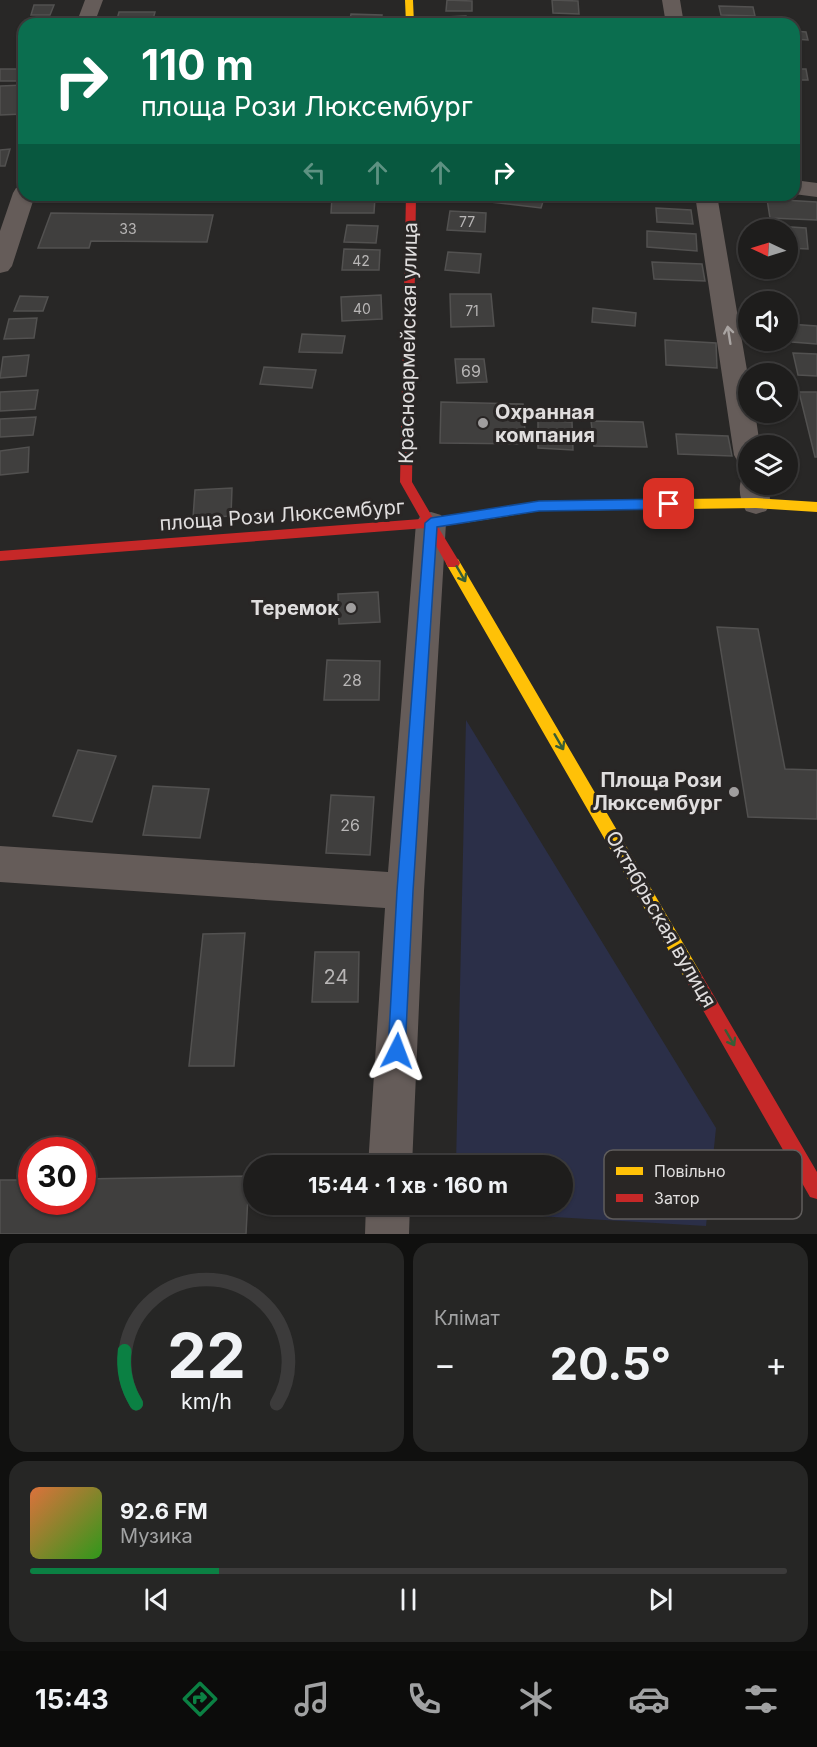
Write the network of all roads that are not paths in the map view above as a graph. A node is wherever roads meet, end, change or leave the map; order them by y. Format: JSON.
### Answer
{"nodes":[{"id":1,"x":94,"y":0,"type":"edge"},
{"id":2,"x":409,"y":0,"type":"edge"},
{"id":3,"x":671,"y":0,"type":"edge"},
{"id":4,"x":87,"y":18,"type":"edge"},
{"id":5,"x":410,"y":18,"type":"edge"},
{"id":6,"x":674,"y":18,"type":"edge"},
{"id":7,"x":800,"y":188,"type":"edge"},
{"id":8,"x":817,"y":190,"type":"edge"},
{"id":9,"x":21,"y":201,"type":"edge"},
{"id":10,"x":411,"y":201,"type":"edge"},
{"id":11,"x":707,"y":201,"type":"edge"},
{"id":12,"x":0,"y":266,"type":"edge"},
{"id":13,"x":745,"y":435,"type":"edge"},
{"id":14,"x":738,"y":495,"type":"edge"},
{"id":15,"x":760,"y":495,"type":"edge"},
{"id":16,"x":817,"y":507,"type":"edge"},
{"id":17,"x":431,"y":523,"type":"junction"},
{"id":18,"x":0,"y":556,"type":"edge"},
{"id":19,"x":0,"y":864,"type":"edge"},
{"id":20,"x":405,"y":891,"type":"junction"},
{"id":21,"x":794,"y":1150,"type":"edge"},
{"id":22,"x":391,"y":1155,"type":"edge"},
{"id":23,"x":802,"y":1164,"type":"edge"},
{"id":24,"x":817,"y":1190,"type":"edge"},
{"id":25,"x":388,"y":1215,"type":"edge"},
{"id":26,"x":387,"y":1234,"type":"edge"}],
"edges":[{"from":1,"to":4,"type":"street"},
{"from":2,"to":5,"type":"street"},
{"from":3,"to":6,"type":"street"},
{"from":7,"to":8,"type":"street"},
{"from":9,"to":12,"type":"street"},
{"from":10,"to":17,"type":"street","name":"Красноармейская улица"},
{"from":13,"to":11,"type":"street","one_way":true},
{"from":14,"to":17,"type":"street","name":"площа Рози Люксембург"},
{"from":15,"to":16,"type":"street","name":"площа Рози Люксембург"},
{"from":17,"to":18,"type":"street","name":"площа Рози Люксембург"},
{"from":17,"to":20,"type":"street"},
{"from":17,"to":21,"type":"street","name":"Октябрьская вулиця","one_way":true},
{"from":19,"to":20,"type":"street"},
{"from":20,"to":22,"type":"street"},
{"from":23,"to":24,"type":"street","name":"Октябрьская вулиця","one_way":true},
{"from":25,"to":26,"type":"street"}]}
